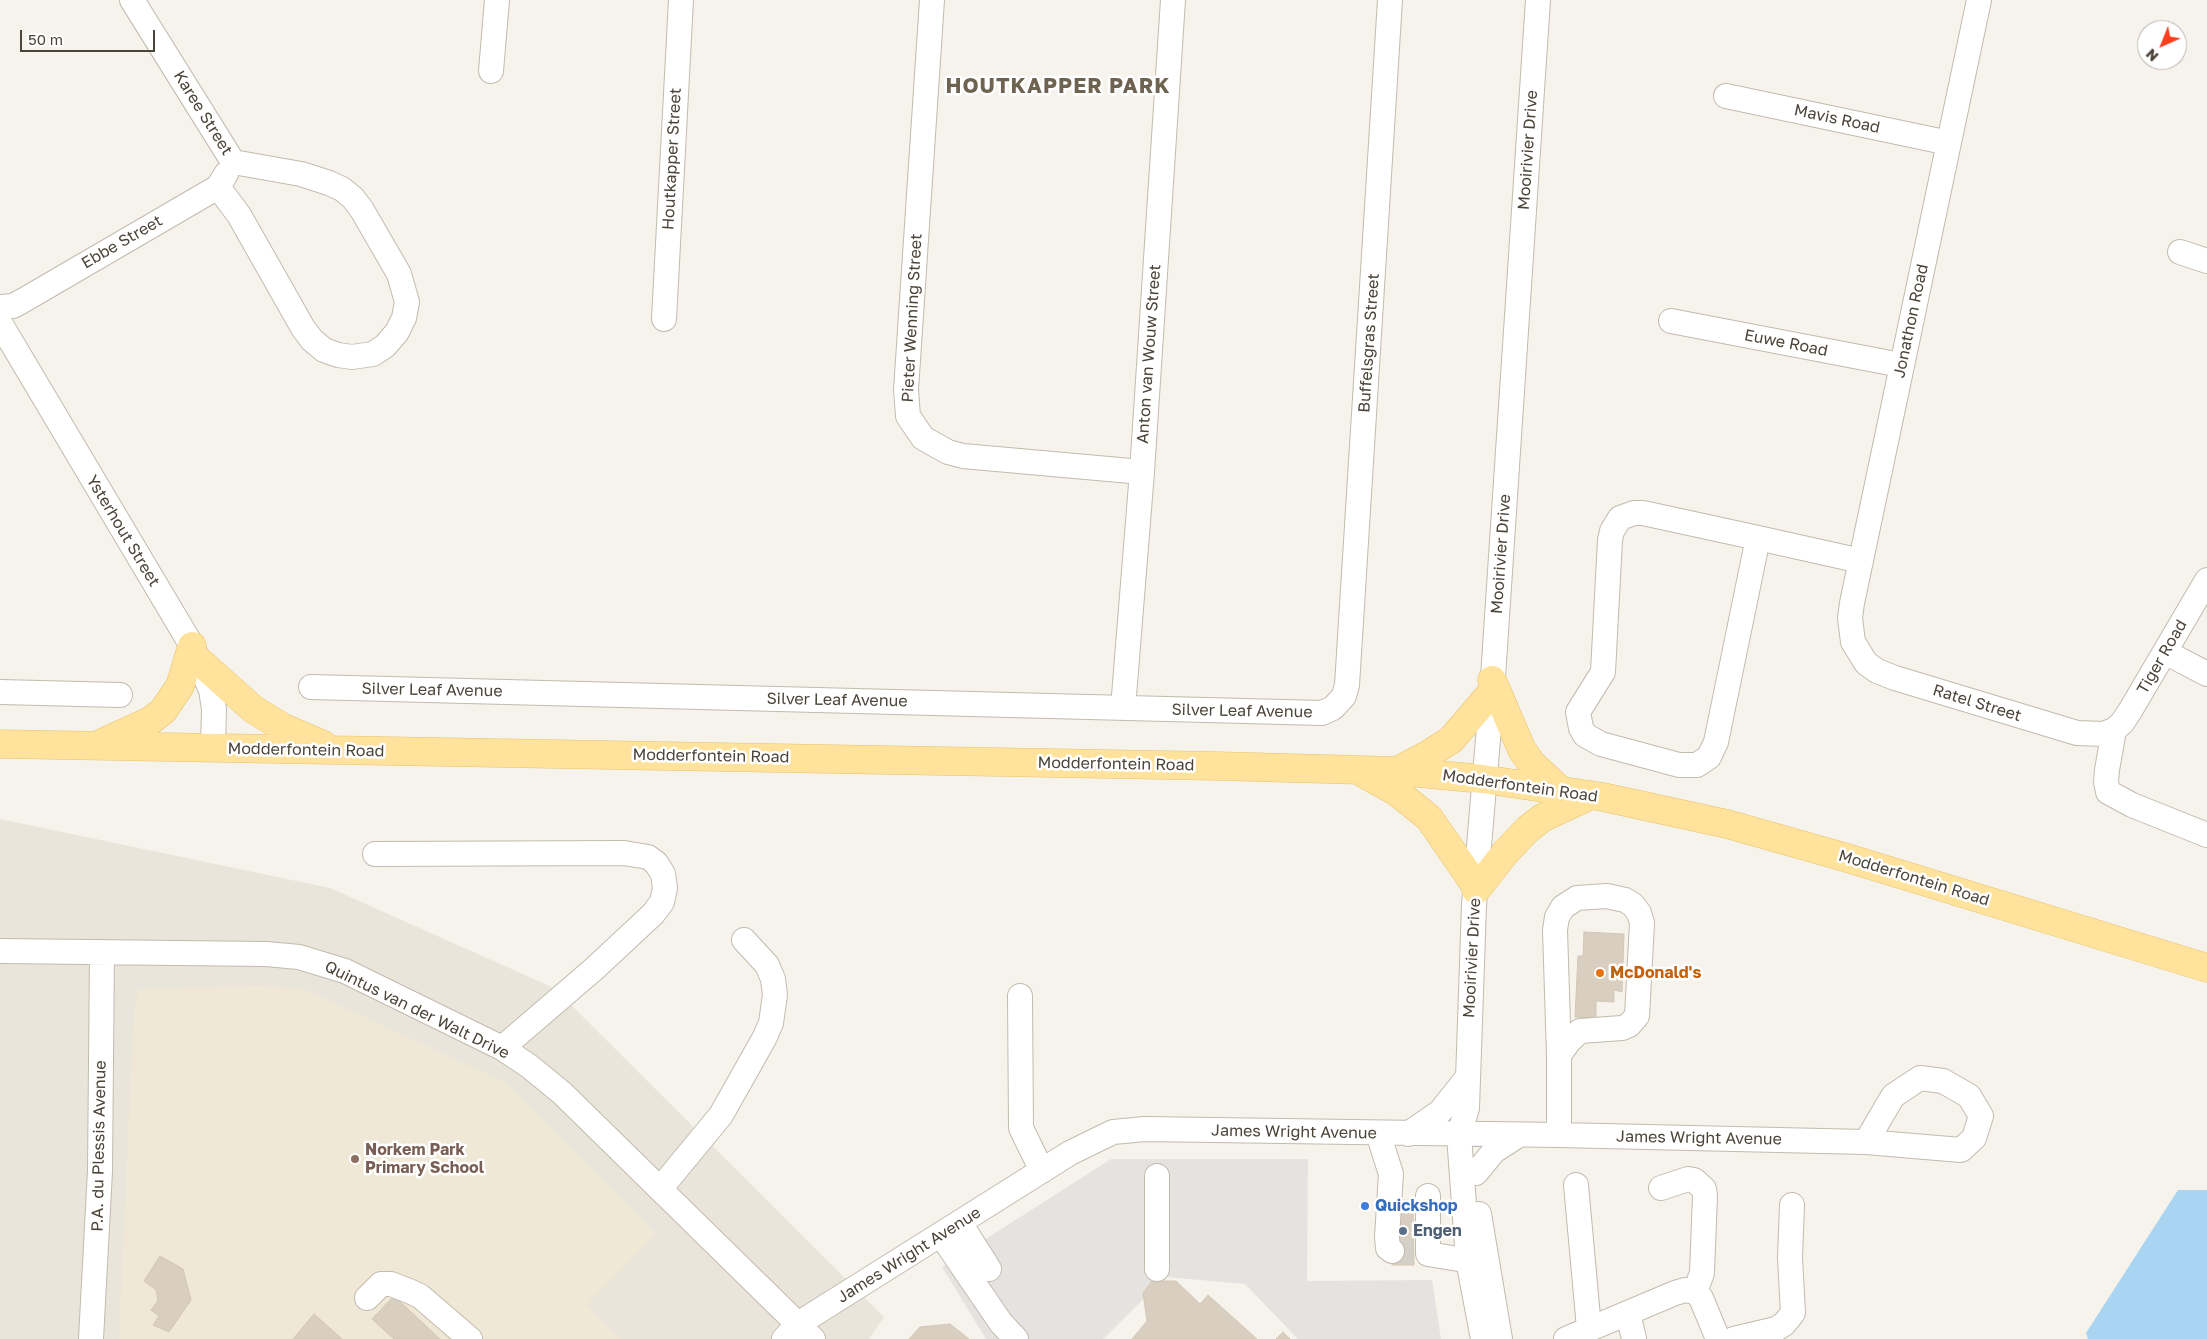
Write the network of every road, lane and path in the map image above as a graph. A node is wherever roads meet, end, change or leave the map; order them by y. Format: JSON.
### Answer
{"nodes":[{"id":1,"x":132,"y":0,"type":"edge"},
{"id":2,"x":497,"y":0,"type":"edge"},
{"id":3,"x":681,"y":0,"type":"edge"},
{"id":4,"x":932,"y":0,"type":"edge"},
{"id":5,"x":1172,"y":0,"type":"edge"},
{"id":6,"x":1390,"y":0,"type":"edge"},
{"id":7,"x":1538,"y":0,"type":"edge"},
{"id":8,"x":1978,"y":0,"type":"edge"},
{"id":9,"x":491,"y":71,"type":"dead end"},
{"id":10,"x":1726,"y":96,"type":"dead end"},
{"id":11,"x":1949,"y":143,"type":"junction"},
{"id":12,"x":233,"y":162,"type":"junction"},
{"id":13,"x":218,"y":186,"type":"junction"},
{"id":14,"x":2180,"y":252,"type":"dead end"},
{"id":15,"x":2207,"y":261,"type":"edge"},
{"id":16,"x":0,"y":308,"type":"edge"},
{"id":17,"x":664,"y":319,"type":"dead end"},
{"id":18,"x":1670,"y":322,"type":"dead end"},
{"id":19,"x":0,"y":323,"type":"edge"},
{"id":20,"x":1901,"y":365,"type":"junction"},
{"id":21,"x":1142,"y":472,"type":"junction"},
{"id":22,"x":1758,"y":538,"type":"junction"},
{"id":23,"x":1861,"y":561,"type":"junction"},
{"id":24,"x":2207,"y":580,"type":"edge"},
{"id":25,"x":1853,"y":642,"type":"joint"},
{"id":26,"x":2165,"y":652,"type":"junction"},
{"id":27,"x":195,"y":653,"type":"junction"},
{"id":28,"x":2207,"y":674,"type":"edge"},
{"id":29,"x":1348,"y":685,"type":"joint"},
{"id":30,"x":1492,"y":686,"type":"junction"},
{"id":31,"x":311,"y":687,"type":"dead end"},
{"id":32,"x":0,"y":692,"type":"edge"},
{"id":33,"x":120,"y":695,"type":"dead end"},
{"id":34,"x":1123,"y":708,"type":"junction"},
{"id":35,"x":2114,"y":730,"type":"junction"},
{"id":36,"x":0,"y":744,"type":"edge"},
{"id":37,"x":96,"y":746,"type":"junction"},
{"id":38,"x":213,"y":748,"type":"junction"},
{"id":39,"x":340,"y":751,"type":"junction"},
{"id":40,"x":1358,"y":770,"type":"junction"},
{"id":41,"x":1397,"y":771,"type":"junction"},
{"id":42,"x":1484,"y":780,"type":"junction"},
{"id":43,"x":1560,"y":790,"type":"junction"},
{"id":44,"x":1591,"y":795,"type":"junction"},
{"id":45,"x":2207,"y":835,"type":"edge"},
{"id":46,"x":375,"y":854,"type":"dead end"},
{"id":47,"x":1476,"y":888,"type":"junction"},
{"id":48,"x":744,"y":940,"type":"dead end"},
{"id":49,"x":0,"y":951,"type":"edge"},
{"id":50,"x":102,"y":952,"type":"junction"},
{"id":51,"x":2207,"y":968,"type":"edge"},
{"id":52,"x":1020,"y":996,"type":"dead end"},
{"id":53,"x":502,"y":1048,"type":"junction"},
{"id":54,"x":1559,"y":1055,"type":"junction"},
{"id":55,"x":1467,"y":1078,"type":"junction"},
{"id":56,"x":1378,"y":1133,"type":"junction"},
{"id":57,"x":1414,"y":1134,"type":"junction"},
{"id":58,"x":1467,"y":1135,"type":"junction"},
{"id":59,"x":1519,"y":1135,"type":"junction"},
{"id":60,"x":1559,"y":1135,"type":"junction"},
{"id":61,"x":1866,"y":1142,"type":"junction"},
{"id":62,"x":1042,"y":1171,"type":"junction"},
{"id":63,"x":1157,"y":1176,"type":"dead end"},
{"id":64,"x":1576,"y":1185,"type":"dead end"},
{"id":65,"x":1470,"y":1187,"type":"junction"},
{"id":66,"x":1661,"y":1188,"type":"dead end"},
{"id":67,"x":660,"y":1189,"type":"junction"},
{"id":68,"x":1391,"y":1195,"type":"junction"},
{"id":69,"x":1428,"y":1196,"type":"junction"},
{"id":70,"x":1792,"y":1205,"type":"dead end"},
{"id":71,"x":950,"y":1229,"type":"junction"},
{"id":72,"x":1411,"y":1252,"type":"junction"},
{"id":73,"x":1478,"y":1262,"type":"junction"},
{"id":74,"x":1157,"y":1269,"type":"dead end"},
{"id":75,"x":1695,"y":1292,"type":"junction"},
{"id":76,"x":367,"y":1298,"type":"dead end"},
{"id":77,"x":1628,"y":1312,"type":"junction"},
{"id":78,"x":1589,"y":1328,"type":"junction"},
{"id":79,"x":798,"y":1334,"type":"edge"},
{"id":80,"x":91,"y":1339,"type":"edge"},
{"id":81,"x":470,"y":1339,"type":"edge"},
{"id":82,"x":1016,"y":1339,"type":"edge"},
{"id":83,"x":1482,"y":1339,"type":"edge"},
{"id":84,"x":1500,"y":1339,"type":"edge"},
{"id":85,"x":1566,"y":1339,"type":"edge"},
{"id":86,"x":1634,"y":1339,"type":"edge"},
{"id":87,"x":1718,"y":1339,"type":"edge"},
{"id":88,"x":1734,"y":1339,"type":"edge"}],
"edges":[{"from":1,"to":12,"type":"street","name":"Karee Street"},
{"from":2,"to":9,"type":"street"},
{"from":3,"to":17,"type":"street","name":"Houtkapper Street"},
{"from":4,"to":21,"type":"street","name":"Pieter Wenning Street"},
{"from":5,"to":21,"type":"street","name":"Anton van Wouw Street"},
{"from":6,"to":29,"type":"street","name":"Buffelsgras Street"},
{"from":7,"to":30,"type":"street","name":"Mooirivier Drive"},
{"from":8,"to":11,"type":"street","name":"Jonathon Road"},
{"from":10,"to":11,"type":"street","name":"Mavis Road"},
{"from":11,"to":20,"type":"street","name":"Jonathon Road"},
{"from":12,"to":13,"type":"street","name":"Ebbe Street"},
{"from":12,"to":13,"type":"street","name":"Karee Street"},
{"from":13,"to":16,"type":"street","name":"Ebbe Street"},
{"from":14,"to":15,"type":"street"},
{"from":18,"to":20,"type":"street","name":"Euwe Road"},
{"from":19,"to":27,"type":"street","name":"Ysterhout Street"},
{"from":20,"to":23,"type":"street","name":"Jonathon Road"},
{"from":21,"to":34,"type":"street","name":"Anton van Wouw Street"},
{"from":22,"to":22,"type":"street"},
{"from":22,"to":23,"type":"street"},
{"from":23,"to":25,"type":"street","name":"Jonathon Road"},
{"from":24,"to":26,"type":"street","name":"Tiger Road"},
{"from":25,"to":35,"type":"street","name":"Ratel Street"},
{"from":26,"to":28,"type":"street"},
{"from":26,"to":35,"type":"street","name":"Tiger Road"},
{"from":27,"to":37,"type":"main road"},
{"from":27,"to":38,"type":"street","name":"Ysterhout Street"},
{"from":27,"to":39,"type":"main road"},
{"from":29,"to":34,"type":"street","name":"Silver Leaf Avenue"},
{"from":30,"to":41,"type":"main road"},
{"from":30,"to":42,"type":"street","name":"Mooirivier Drive"},
{"from":30,"to":43,"type":"main road"},
{"from":31,"to":34,"type":"street","name":"Silver Leaf Avenue"},
{"from":32,"to":33,"type":"street"},
{"from":35,"to":45,"type":"street"},
{"from":36,"to":37,"type":"main road","name":"Modderfontein Road"},
{"from":37,"to":38,"type":"main road","name":"Modderfontein Road"},
{"from":38,"to":39,"type":"main road","name":"Modderfontein Road"},
{"from":39,"to":40,"type":"main road","name":"Modderfontein Road"},
{"from":40,"to":41,"type":"main road","name":"Modderfontein Road"},
{"from":40,"to":47,"type":"main road"},
{"from":41,"to":42,"type":"main road","name":"Modderfontein Road"},
{"from":42,"to":43,"type":"main road","name":"Modderfontein Road"},
{"from":42,"to":47,"type":"street","name":"Mooirivier Drive"},
{"from":43,"to":44,"type":"main road","name":"Modderfontein Road"},
{"from":44,"to":47,"type":"main road"},
{"from":44,"to":51,"type":"main road","name":"Modderfontein Road"},
{"from":46,"to":53,"type":"street"},
{"from":47,"to":55,"type":"street","name":"Mooirivier Drive"},
{"from":48,"to":67,"type":"street"},
{"from":49,"to":50,"type":"street","name":"Quintus van der Walt Drive"},
{"from":50,"to":53,"type":"street","name":"Quintus van der Walt Drive"},
{"from":50,"to":80,"type":"street","name":"P.A. du Plessis Avenue"},
{"from":52,"to":62,"type":"street"},
{"from":53,"to":67,"type":"street","name":"Quintus van der Walt Drive"},
{"from":54,"to":54,"type":"street"},
{"from":54,"to":60,"type":"street"},
{"from":55,"to":57,"type":"street"},
{"from":55,"to":58,"type":"street","name":"Mooirivier Drive"},
{"from":56,"to":57,"type":"street","name":"James Wright Avenue"},
{"from":56,"to":62,"type":"street","name":"James Wright Avenue"},
{"from":56,"to":68,"type":"street"},
{"from":57,"to":58,"type":"street","name":"James Wright Avenue"},
{"from":57,"to":65,"type":"street"},
{"from":58,"to":59,"type":"street","name":"James Wright Avenue"},
{"from":58,"to":65,"type":"street","name":"Mooirivier Drive"},
{"from":59,"to":60,"type":"street","name":"James Wright Avenue"},
{"from":59,"to":65,"type":"street"},
{"from":60,"to":61,"type":"street","name":"James Wright Avenue"},
{"from":61,"to":61,"type":"street","name":"James Wright Avenue"},
{"from":62,"to":71,"type":"street","name":"James Wright Avenue"},
{"from":63,"to":74,"type":"street"},
{"from":64,"to":78,"type":"street"},
{"from":65,"to":69,"type":"street"},
{"from":65,"to":73,"type":"street","name":"Mooirivier Drive"},
{"from":66,"to":75,"type":"street"},
{"from":67,"to":79,"type":"street","name":"Quintus van der Walt Drive"},
{"from":68,"to":69,"type":"street"},
{"from":68,"to":72,"type":"street"},
{"from":69,"to":72,"type":"street"},
{"from":70,"to":88,"type":"street"},
{"from":71,"to":79,"type":"street","name":"James Wright Avenue"},
{"from":71,"to":82,"type":"street"},
{"from":72,"to":73,"type":"street"},
{"from":73,"to":83,"type":"street","name":"Mooirivier Drive"},
{"from":73,"to":84,"type":"street","name":"Mooirivier Drive"},
{"from":75,"to":77,"type":"street"},
{"from":75,"to":87,"type":"street"},
{"from":76,"to":81,"type":"street"},
{"from":77,"to":78,"type":"street"},
{"from":77,"to":86,"type":"street"},
{"from":78,"to":85,"type":"street"}]}
